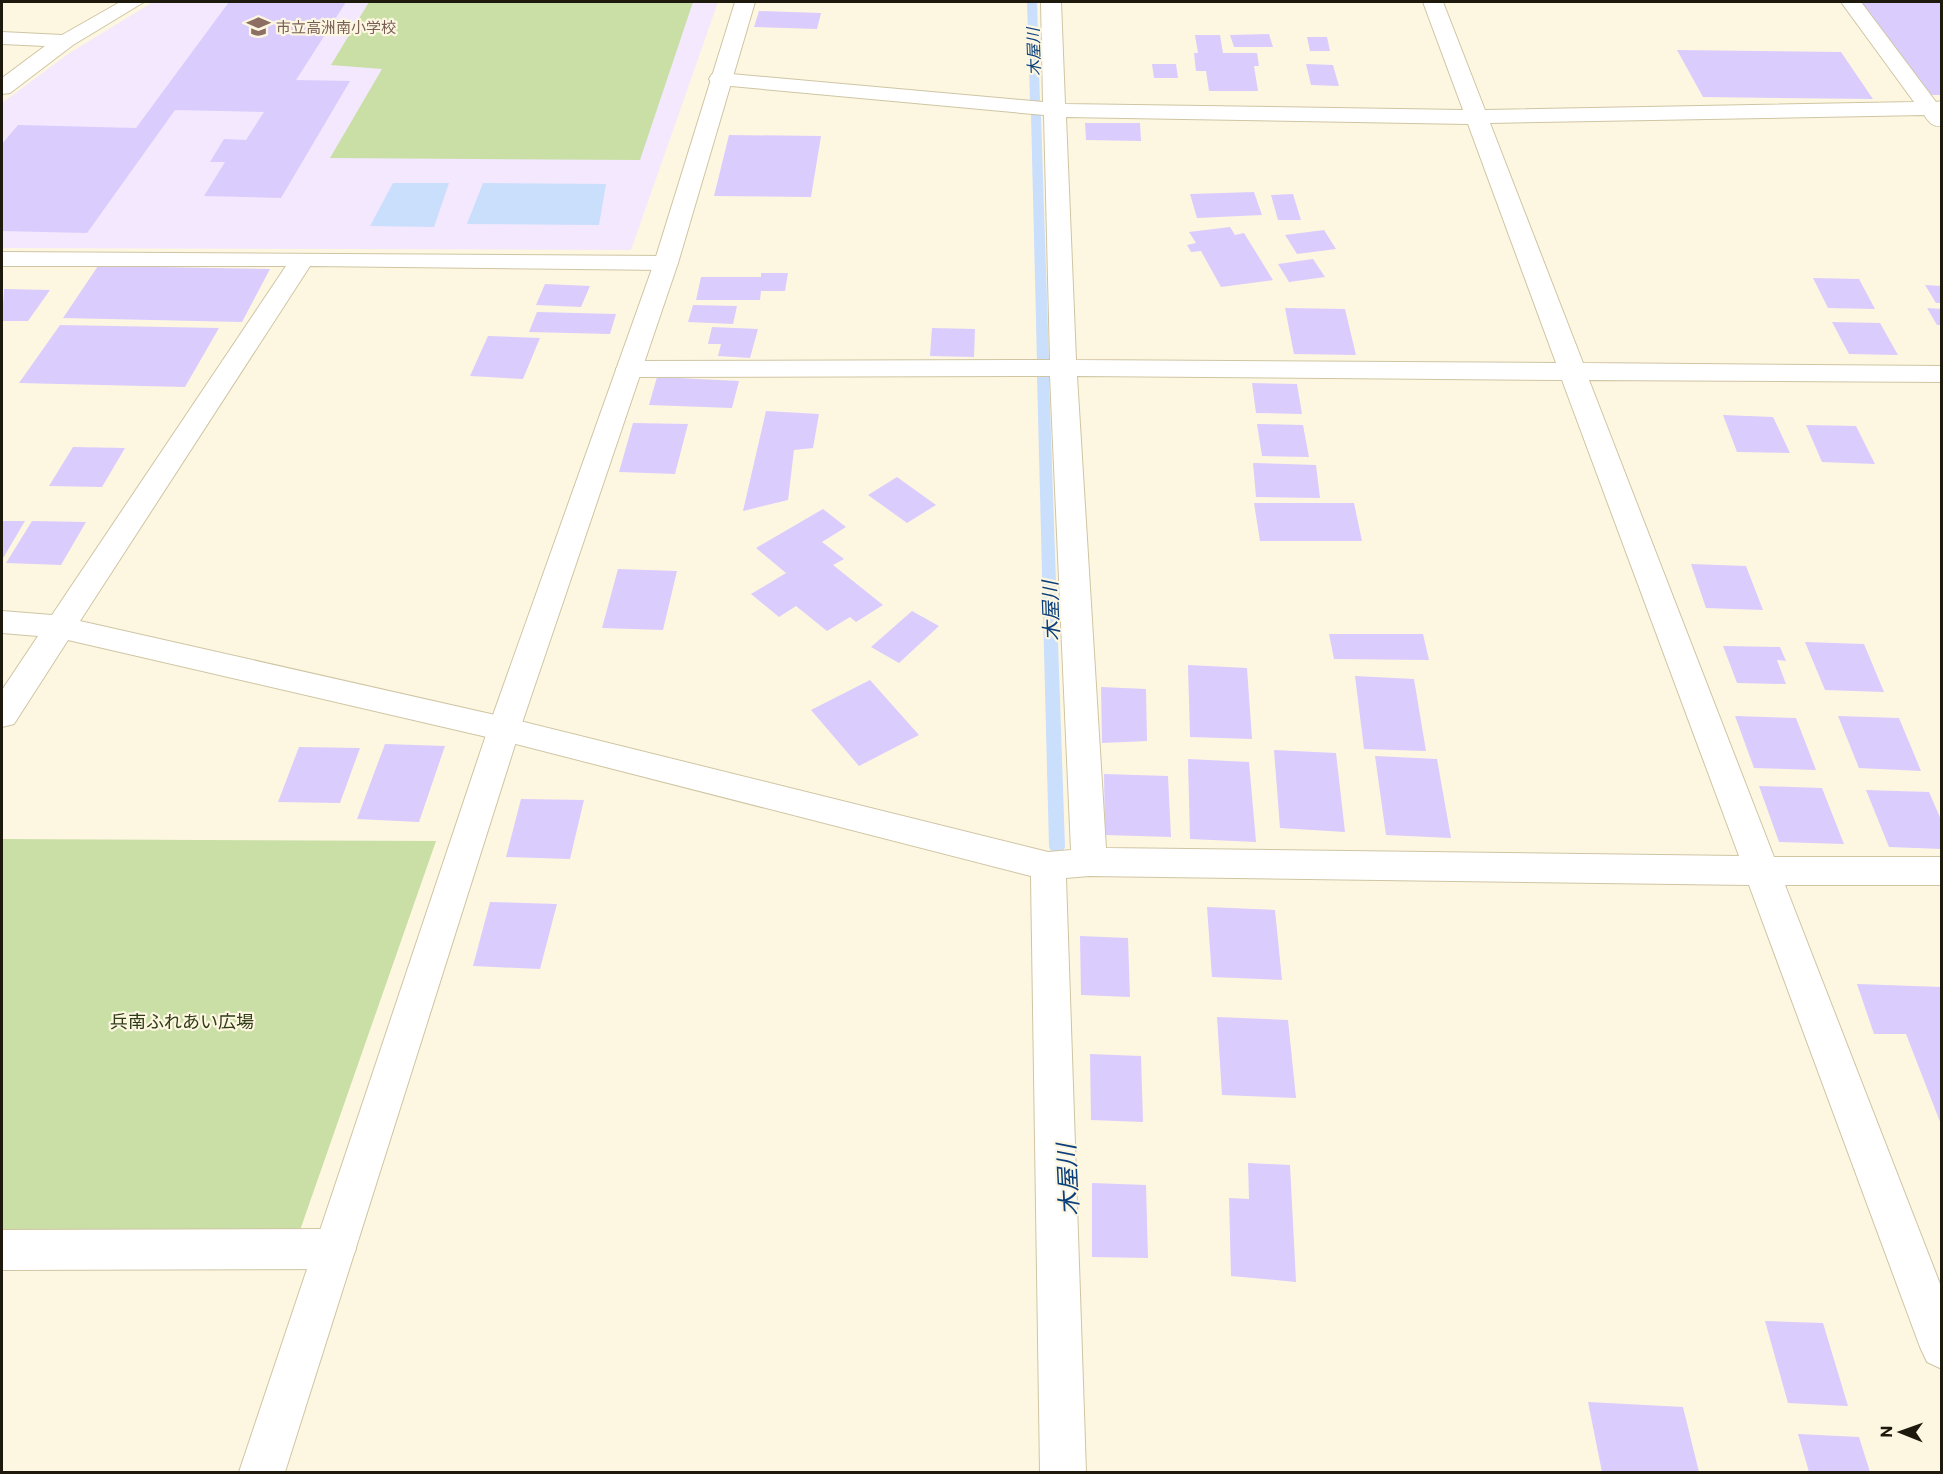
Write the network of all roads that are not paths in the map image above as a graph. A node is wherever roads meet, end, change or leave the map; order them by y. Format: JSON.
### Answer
{"nodes":[{"id":1,"x":134,"y":2,"type":"edge"},
{"id":2,"x":745,"y":2,"type":"edge"},
{"id":3,"x":1051,"y":2,"type":"edge"},
{"id":4,"x":1433,"y":2,"type":"edge"},
{"id":5,"x":1851,"y":2,"type":"edge"},
{"id":6,"x":107,"y":8,"type":"edge"},
{"id":7,"x":2,"y":38,"type":"edge"},
{"id":8,"x":66,"y":41,"type":"junction"},
{"id":9,"x":720,"y":79,"type":"junction"},
{"id":10,"x":2,"y":88,"type":"edge"},
{"id":11,"x":1056,"y":110,"type":"junction"},
{"id":12,"x":1938,"y":114,"type":"edge"},
{"id":13,"x":1476,"y":117,"type":"junction"},
{"id":14,"x":2,"y":259,"type":"edge"},
{"id":15,"x":303,"y":259,"type":"junction"},
{"id":16,"x":666,"y":264,"type":"junction"},
{"id":17,"x":1063,"y":368,"type":"junction"},
{"id":18,"x":629,"y":369,"type":"junction"},
{"id":19,"x":1574,"y":373,"type":"junction"},
{"id":20,"x":1941,"y":374,"type":"edge"},
{"id":21,"x":2,"y":622,"type":"edge"},
{"id":22,"x":58,"y":627,"type":"junction"},
{"id":23,"x":2,"y":715,"type":"edge"},
{"id":24,"x":504,"y":729,"type":"junction"},
{"id":25,"x":1089,"y":862,"type":"junction"},
{"id":26,"x":1048,"y":866,"type":"junction"},
{"id":27,"x":1763,"y":871,"type":"junction"},
{"id":28,"x":1941,"y":871,"type":"edge"},
{"id":29,"x":334,"y":1249,"type":"junction"},
{"id":30,"x":2,"y":1250,"type":"edge"},
{"id":31,"x":1941,"y":1347,"type":"edge"},
{"id":32,"x":262,"y":1473,"type":"edge"},
{"id":33,"x":1063,"y":1473,"type":"edge"}],
"edges":[{"from":1,"to":6,"type":"street"},
{"from":2,"to":9,"type":"street"},
{"from":3,"to":11,"type":"street"},
{"from":4,"to":13,"type":"street"},
{"from":5,"to":12,"type":"street"},
{"from":6,"to":8,"type":"street"},
{"from":7,"to":8,"type":"street"},
{"from":8,"to":10,"type":"street"},
{"from":9,"to":11,"type":"street"},
{"from":9,"to":16,"type":"street"},
{"from":11,"to":13,"type":"street"},
{"from":11,"to":17,"type":"street"},
{"from":12,"to":13,"type":"street"},
{"from":13,"to":19,"type":"street"},
{"from":14,"to":15,"type":"street"},
{"from":15,"to":16,"type":"street"},
{"from":15,"to":22,"type":"street"},
{"from":16,"to":18,"type":"street"},
{"from":17,"to":18,"type":"street"},
{"from":17,"to":19,"type":"street"},
{"from":17,"to":25,"type":"street"},
{"from":18,"to":24,"type":"street"},
{"from":19,"to":20,"type":"street"},
{"from":19,"to":27,"type":"street"},
{"from":21,"to":22,"type":"street"},
{"from":22,"to":23,"type":"street"},
{"from":22,"to":24,"type":"street"},
{"from":24,"to":26,"type":"street"},
{"from":24,"to":29,"type":"street"},
{"from":25,"to":26,"type":"street"},
{"from":25,"to":27,"type":"street"},
{"from":26,"to":33,"type":"street"},
{"from":27,"to":28,"type":"street"},
{"from":27,"to":31,"type":"street"},
{"from":29,"to":30,"type":"street"},
{"from":29,"to":32,"type":"street"}]}
